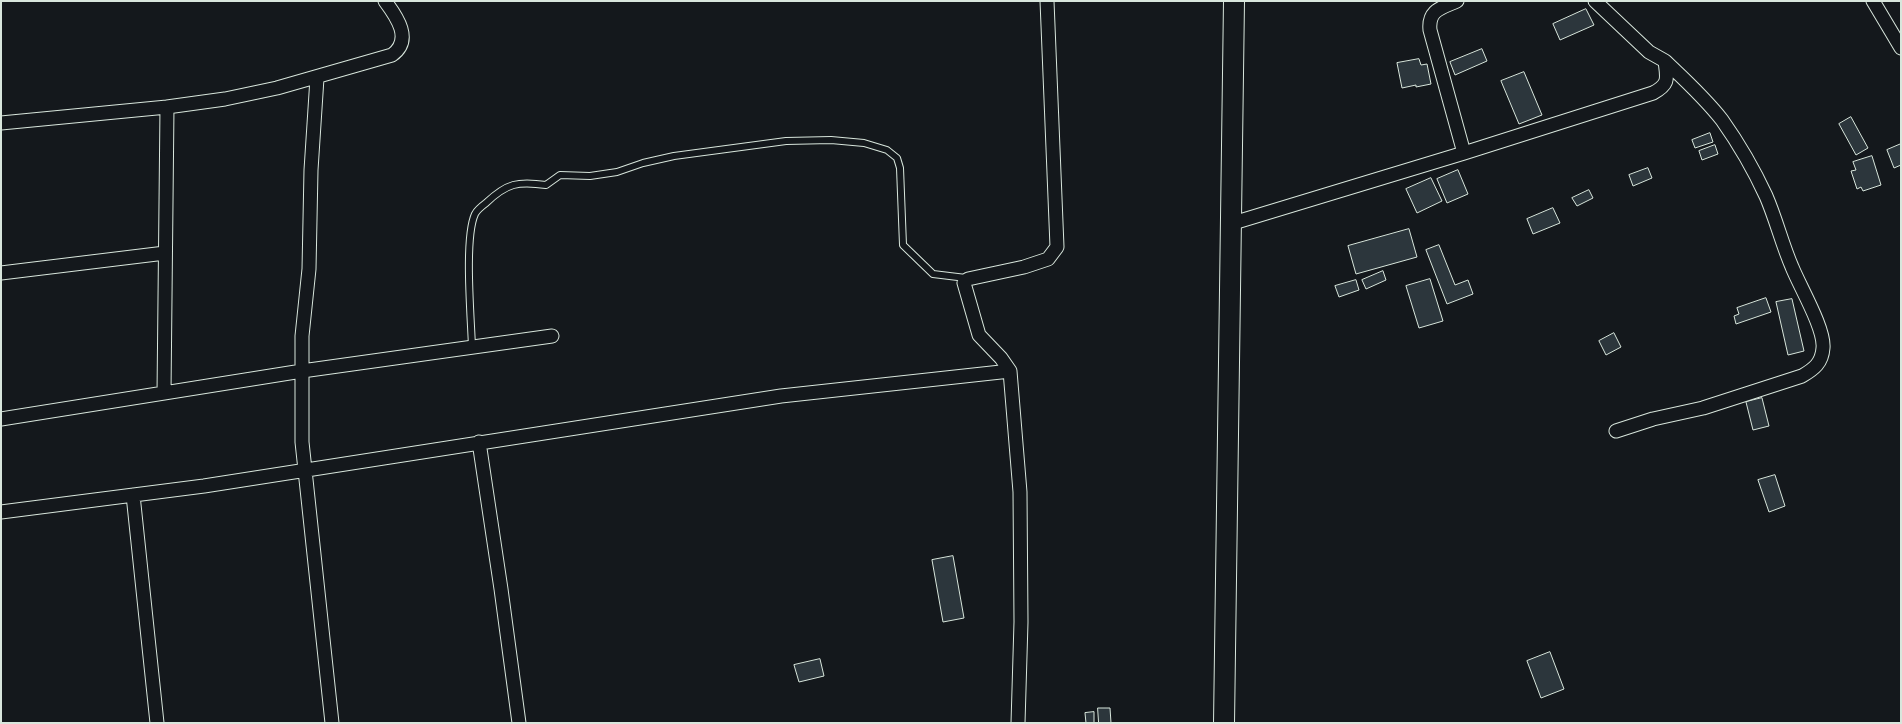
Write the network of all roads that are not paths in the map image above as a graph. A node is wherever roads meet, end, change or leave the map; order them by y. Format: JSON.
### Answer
{"nodes":[{"id":1,"x":385,"y":1,"type":"edge"},
{"id":2,"x":1047,"y":1,"type":"edge"},
{"id":3,"x":1234,"y":1,"type":"edge"},
{"id":4,"x":1458,"y":1,"type":"edge"},
{"id":5,"x":1596,"y":1,"type":"edge"},
{"id":6,"x":1873,"y":1,"type":"edge"},
{"id":7,"x":1901,"y":47,"type":"edge"},
{"id":8,"x":1665,"y":61,"type":"junction"},
{"id":9,"x":317,"y":78,"type":"junction"},
{"id":10,"x":167,"y":107,"type":"junction"},
{"id":11,"x":1,"y":123,"type":"edge"},
{"id":12,"x":1464,"y":153,"type":"junction"},
{"id":13,"x":1230,"y":224,"type":"junction"},
{"id":14,"x":165,"y":253,"type":"junction"},
{"id":15,"x":1,"y":273,"type":"edge"},
{"id":16,"x":968,"y":279,"type":"junction"},
{"id":17,"x":552,"y":336,"type":"dead end"},
{"id":18,"x":472,"y":347,"type":"junction"},
{"id":19,"x":302,"y":371,"type":"junction"},
{"id":20,"x":1010,"y":371,"type":"junction"},
{"id":21,"x":164,"y":393,"type":"junction"},
{"id":22,"x":1,"y":420,"type":"edge"},
{"id":23,"x":1616,"y":431,"type":"dead end"},
{"id":24,"x":479,"y":442,"type":"junction"},
{"id":25,"x":305,"y":470,"type":"junction"},
{"id":26,"x":133,"y":495,"type":"junction"},
{"id":27,"x":1,"y":512,"type":"edge"},
{"id":28,"x":157,"y":723,"type":"edge"},
{"id":29,"x":332,"y":723,"type":"edge"},
{"id":30,"x":519,"y":723,"type":"edge"},
{"id":31,"x":1018,"y":723,"type":"edge"},
{"id":32,"x":1224,"y":723,"type":"edge"}],
"edges":[{"from":1,"to":9,"type":"street"},
{"from":2,"to":16,"type":"street"},
{"from":3,"to":13,"type":"main road"},
{"from":4,"to":12,"type":"street"},
{"from":5,"to":8,"type":"street"},
{"from":6,"to":7,"type":"street"},
{"from":8,"to":12,"type":"street"},
{"from":8,"to":23,"type":"street"},
{"from":9,"to":10,"type":"street"},
{"from":9,"to":19,"type":"street"},
{"from":10,"to":11,"type":"street"},
{"from":10,"to":14,"type":"street"},
{"from":12,"to":13,"type":"street"},
{"from":13,"to":32,"type":"main road"},
{"from":14,"to":15,"type":"street"},
{"from":14,"to":21,"type":"street"},
{"from":16,"to":18,"type":"lane"},
{"from":16,"to":20,"type":"street"},
{"from":17,"to":18,"type":"street"},
{"from":18,"to":19,"type":"street"},
{"from":19,"to":21,"type":"street"},
{"from":19,"to":25,"type":"street"},
{"from":20,"to":24,"type":"street"},
{"from":20,"to":31,"type":"street"},
{"from":21,"to":22,"type":"street"},
{"from":24,"to":25,"type":"street"},
{"from":24,"to":30,"type":"street"},
{"from":25,"to":26,"type":"street"},
{"from":25,"to":29,"type":"street"},
{"from":26,"to":27,"type":"street"},
{"from":26,"to":28,"type":"street"}]}
